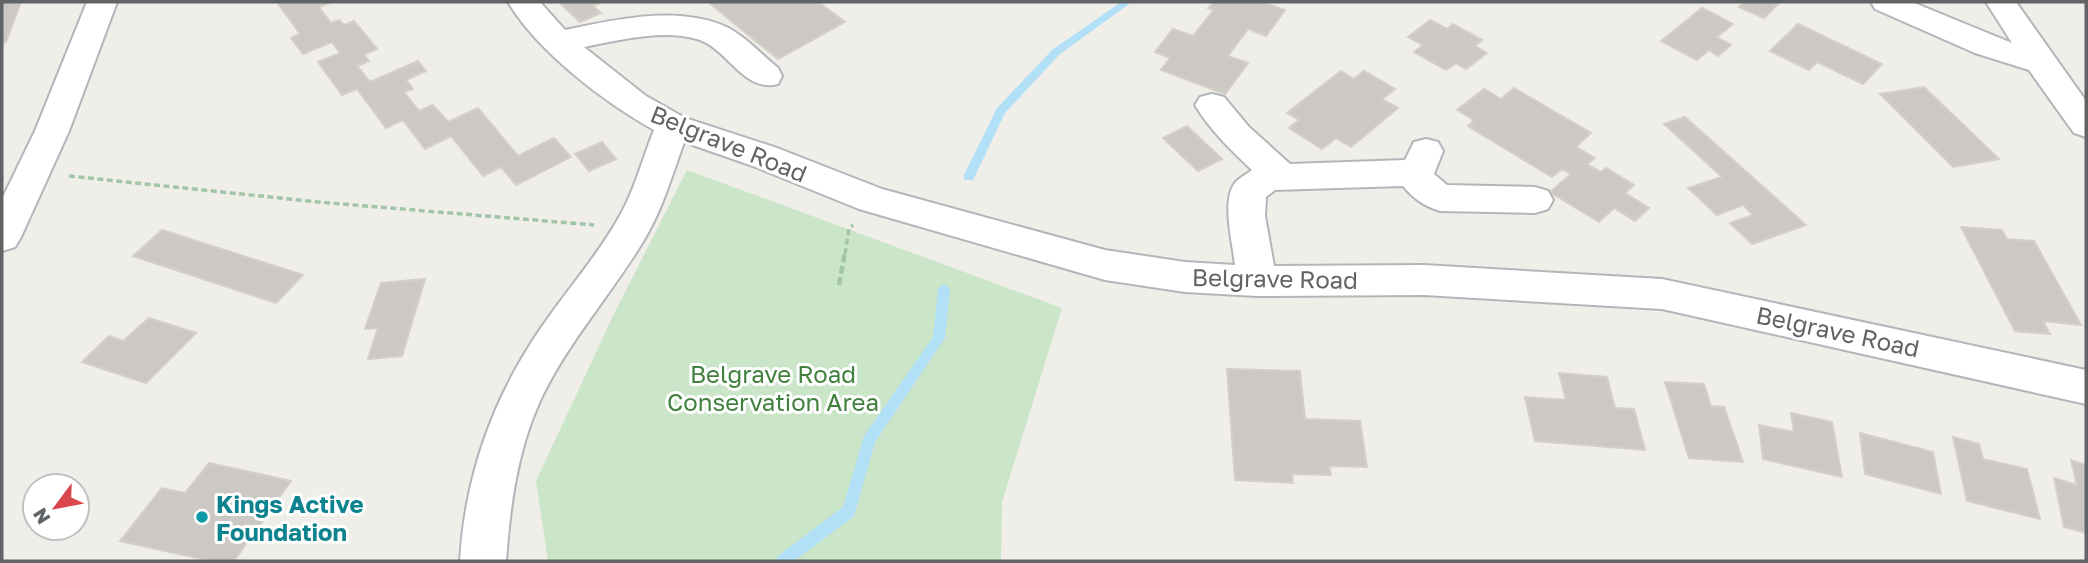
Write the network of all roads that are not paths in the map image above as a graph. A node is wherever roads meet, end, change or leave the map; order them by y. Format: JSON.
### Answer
{"nodes":[{"id":1,"x":102,"y":2,"type":"edge"},
{"id":2,"x":523,"y":2,"type":"edge"},
{"id":3,"x":662,"y":2,"type":"edge"},
{"id":4,"x":1886,"y":2,"type":"edge"},
{"id":5,"x":2001,"y":2,"type":"edge"},
{"id":6,"x":645,"y":29,"type":"junction"},
{"id":7,"x":558,"y":42,"type":"junction"},
{"id":8,"x":2040,"y":62,"type":"junction"},
{"id":9,"x":765,"y":76,"type":"dead end"},
{"id":10,"x":2077,"y":99,"type":"edge"},
{"id":11,"x":1212,"y":105,"type":"dead end"},
{"id":12,"x":2086,"y":125,"type":"edge"},
{"id":13,"x":673,"y":126,"type":"junction"},
{"id":14,"x":1282,"y":177,"type":"junction"},
{"id":15,"x":1535,"y":200,"type":"dead end"},
{"id":16,"x":2,"y":237,"type":"edge"},
{"id":17,"x":1257,"y":281,"type":"junction"},
{"id":18,"x":2086,"y":387,"type":"edge"},
{"id":19,"x":483,"y":561,"type":"edge"}],
"edges":[{"from":1,"to":16,"type":"street"},
{"from":2,"to":7,"type":"street","name":"Belgrave Road"},
{"from":3,"to":6,"type":"street"},
{"from":4,"to":8,"type":"street"},
{"from":5,"to":8,"type":"street"},
{"from":6,"to":7,"type":"street"},
{"from":6,"to":9,"type":"street"},
{"from":7,"to":13,"type":"street","name":"Belgrave Road"},
{"from":8,"to":10,"type":"street"},
{"from":10,"to":12,"type":"street"},
{"from":11,"to":14,"type":"street"},
{"from":13,"to":17,"type":"street","name":"Belgrave Road"},
{"from":13,"to":19,"type":"street"},
{"from":14,"to":15,"type":"street"},
{"from":14,"to":17,"type":"street"},
{"from":17,"to":18,"type":"street","name":"Belgrave Road"}]}
